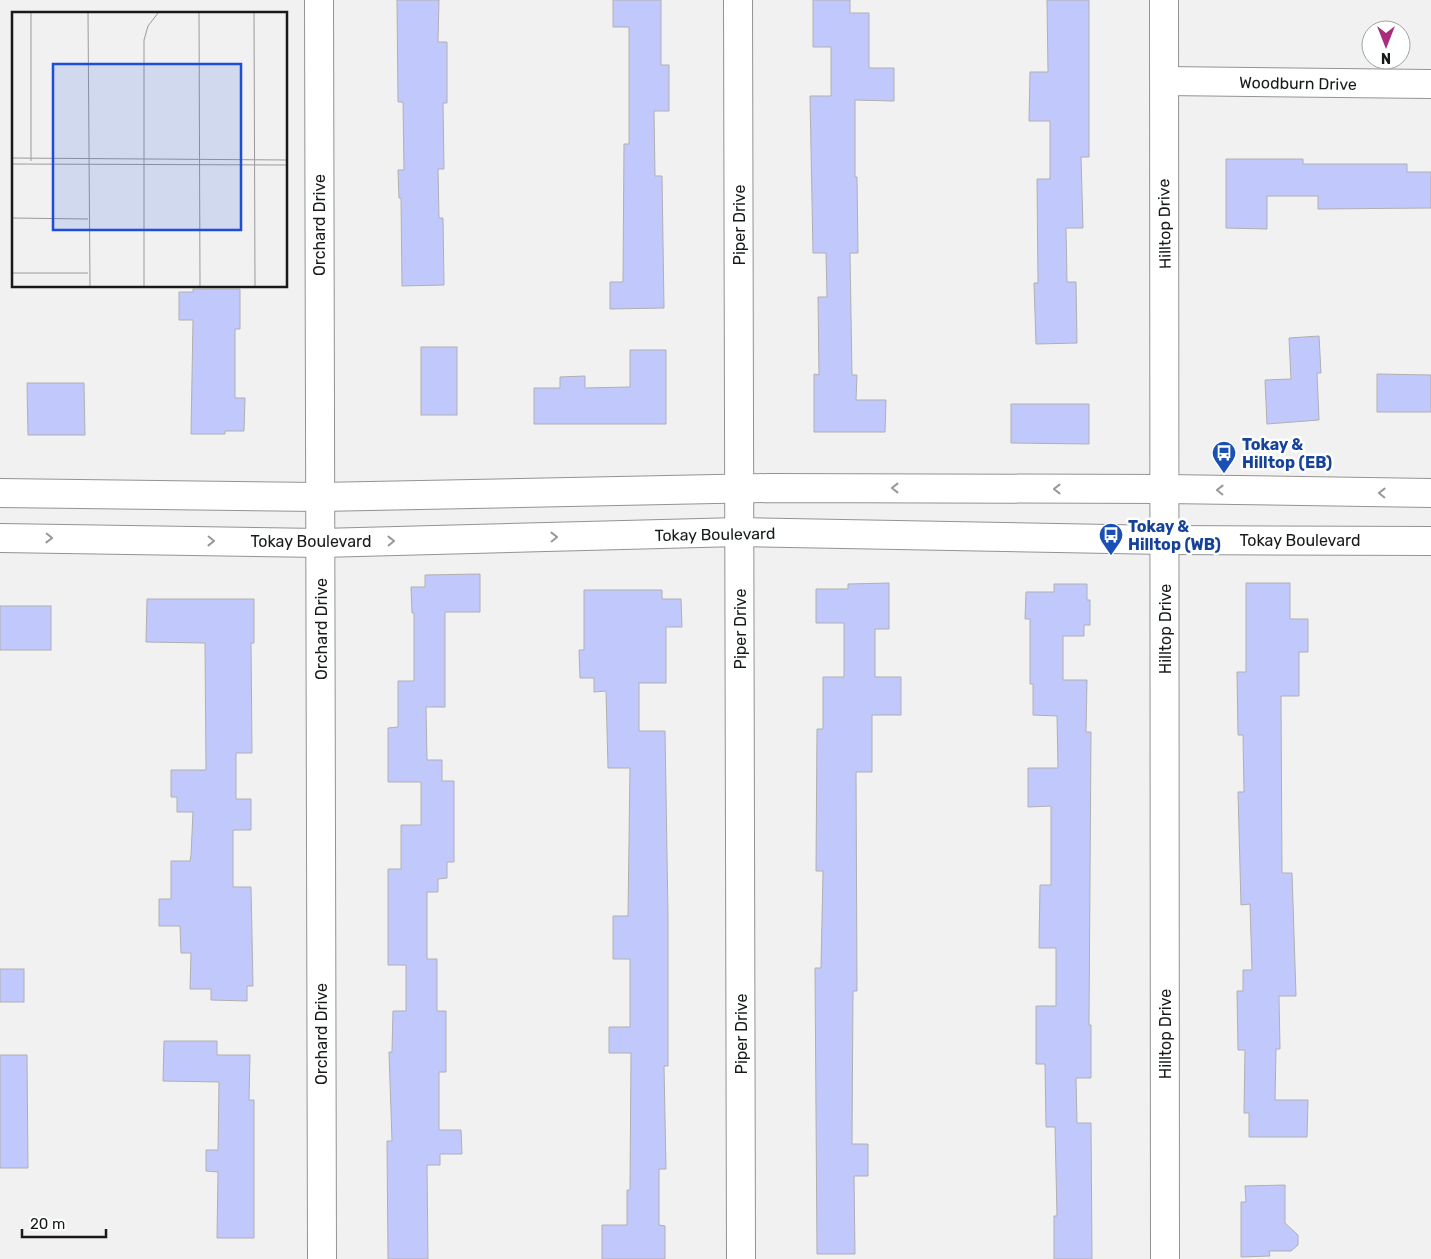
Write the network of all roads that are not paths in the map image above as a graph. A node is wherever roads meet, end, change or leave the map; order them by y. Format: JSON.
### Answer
{"nodes":[{"id":1,"x":319,"y":0,"type":"edge"},
{"id":2,"x":738,"y":0,"type":"edge"},
{"id":3,"x":1164,"y":0,"type":"edge"},
{"id":4,"x":1165,"y":81,"type":"junction"},
{"id":5,"x":1431,"y":84,"type":"edge"},
{"id":6,"x":740,"y":488,"type":"junction"},
{"id":7,"x":1164,"y":489,"type":"junction"},
{"id":8,"x":0,"y":493,"type":"edge"},
{"id":9,"x":1431,"y":493,"type":"edge"},
{"id":10,"x":320,"y":497,"type":"junction"},
{"id":11,"x":739,"y":532,"type":"junction"},
{"id":12,"x":0,"y":538,"type":"edge"},
{"id":13,"x":1165,"y":540,"type":"junction"},
{"id":14,"x":1431,"y":541,"type":"edge"},
{"id":15,"x":321,"y":543,"type":"junction"},
{"id":16,"x":322,"y":1259,"type":"edge"},
{"id":17,"x":741,"y":1259,"type":"edge"},
{"id":18,"x":1166,"y":1259,"type":"edge"}],
"edges":[{"from":1,"to":10,"type":"street","name":"Orchard Drive"},
{"from":2,"to":6,"type":"street","name":"Piper Drive"},
{"from":3,"to":4,"type":"street","name":"Hilltop Drive"},
{"from":4,"to":5,"type":"street","name":"Woodburn Drive"},
{"from":4,"to":7,"type":"street","name":"Hilltop Drive"},
{"from":7,"to":6,"type":"street","one_way":true},
{"from":6,"to":10,"type":"street"},
{"from":6,"to":11,"type":"street","name":"Piper Drive"},
{"from":9,"to":7,"type":"street","one_way":true},
{"from":7,"to":13,"type":"street","name":"Hilltop Drive"},
{"from":8,"to":10,"type":"street"},
{"from":10,"to":15,"type":"street","name":"Orchard Drive"},
{"from":11,"to":13,"type":"street","name":"Tokay Boulevard"},
{"from":15,"to":11,"type":"street","name":"Tokay Boulevard","one_way":true},
{"from":11,"to":17,"type":"street","name":"Piper Drive"},
{"from":12,"to":15,"type":"street","name":"Tokay Boulevard","one_way":true},
{"from":13,"to":14,"type":"street","name":"Tokay Boulevard"},
{"from":13,"to":18,"type":"street","name":"Hilltop Drive"},
{"from":15,"to":16,"type":"street","name":"Orchard Drive"}]}
